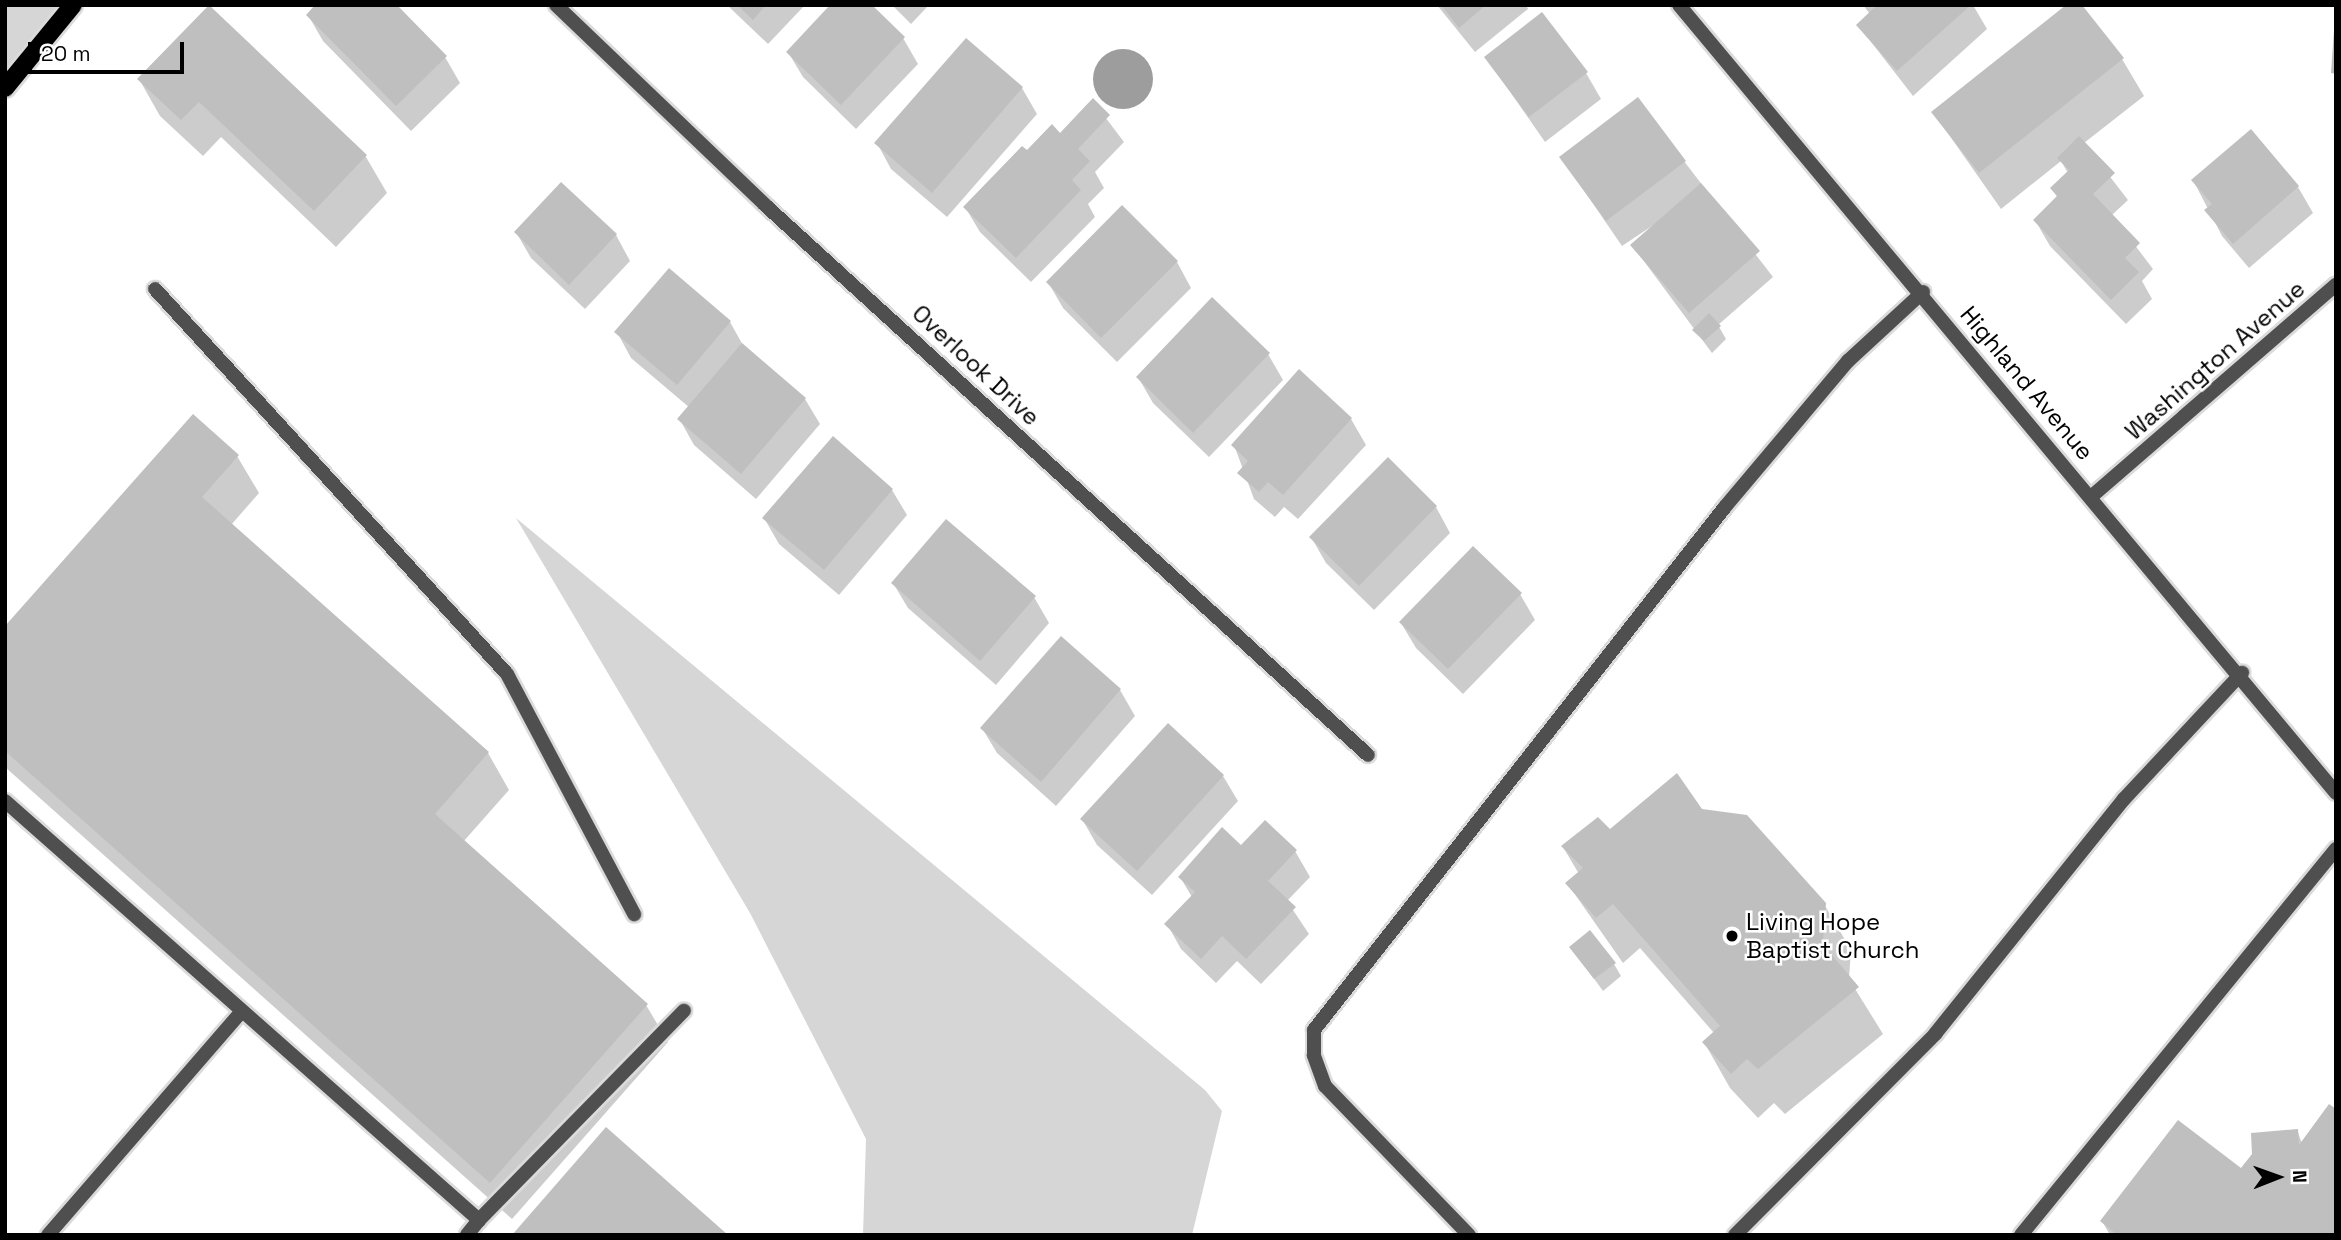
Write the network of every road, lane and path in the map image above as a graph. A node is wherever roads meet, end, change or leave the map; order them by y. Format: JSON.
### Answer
{"nodes":[{"id":1,"x":73,"y":5,"type":"edge"},
{"id":2,"x":556,"y":5,"type":"edge"},
{"id":3,"x":1679,"y":5,"type":"edge"},
{"id":4,"x":5,"y":88,"type":"edge"},
{"id":5,"x":2336,"y":285,"type":"edge"},
{"id":6,"x":155,"y":289,"type":"dead end"},
{"id":7,"x":1923,"y":292,"type":"junction"},
{"id":8,"x":2092,"y":496,"type":"junction"},
{"id":9,"x":2242,"y":673,"type":"junction"},
{"id":10,"x":1368,"y":755,"type":"dead end"},
{"id":11,"x":2336,"y":793,"type":"edge"},
{"id":12,"x":5,"y":801,"type":"edge"},
{"id":13,"x":2336,"y":849,"type":"edge"},
{"id":14,"x":634,"y":914,"type":"dead end"},
{"id":15,"x":242,"y":1010,"type":"junction"},
{"id":16,"x":684,"y":1011,"type":"dead end"},
{"id":17,"x":479,"y":1220,"type":"junction"},
{"id":18,"x":48,"y":1235,"type":"edge"},
{"id":19,"x":467,"y":1235,"type":"edge"},
{"id":20,"x":1469,"y":1235,"type":"edge"},
{"id":21,"x":1735,"y":1235,"type":"edge"},
{"id":22,"x":2021,"y":1235,"type":"edge"}],
"edges":[{"from":1,"to":4,"type":"main road"},
{"from":2,"to":10,"type":"street","name":"Overlook Drive"},
{"from":3,"to":7,"type":"street","name":"Highland Avenue"},
{"from":5,"to":8,"type":"street","name":"Washington Avenue"},
{"from":6,"to":14,"type":"street"},
{"from":7,"to":8,"type":"street","name":"Highland Avenue"},
{"from":7,"to":20,"type":"street"},
{"from":8,"to":9,"type":"street","name":"Highland Avenue"},
{"from":9,"to":11,"type":"street","name":"Highland Avenue"},
{"from":9,"to":21,"type":"street"},
{"from":12,"to":15,"type":"street"},
{"from":13,"to":22,"type":"street"},
{"from":15,"to":17,"type":"street"},
{"from":15,"to":18,"type":"street"},
{"from":16,"to":17,"type":"street"},
{"from":17,"to":19,"type":"street"}]}
